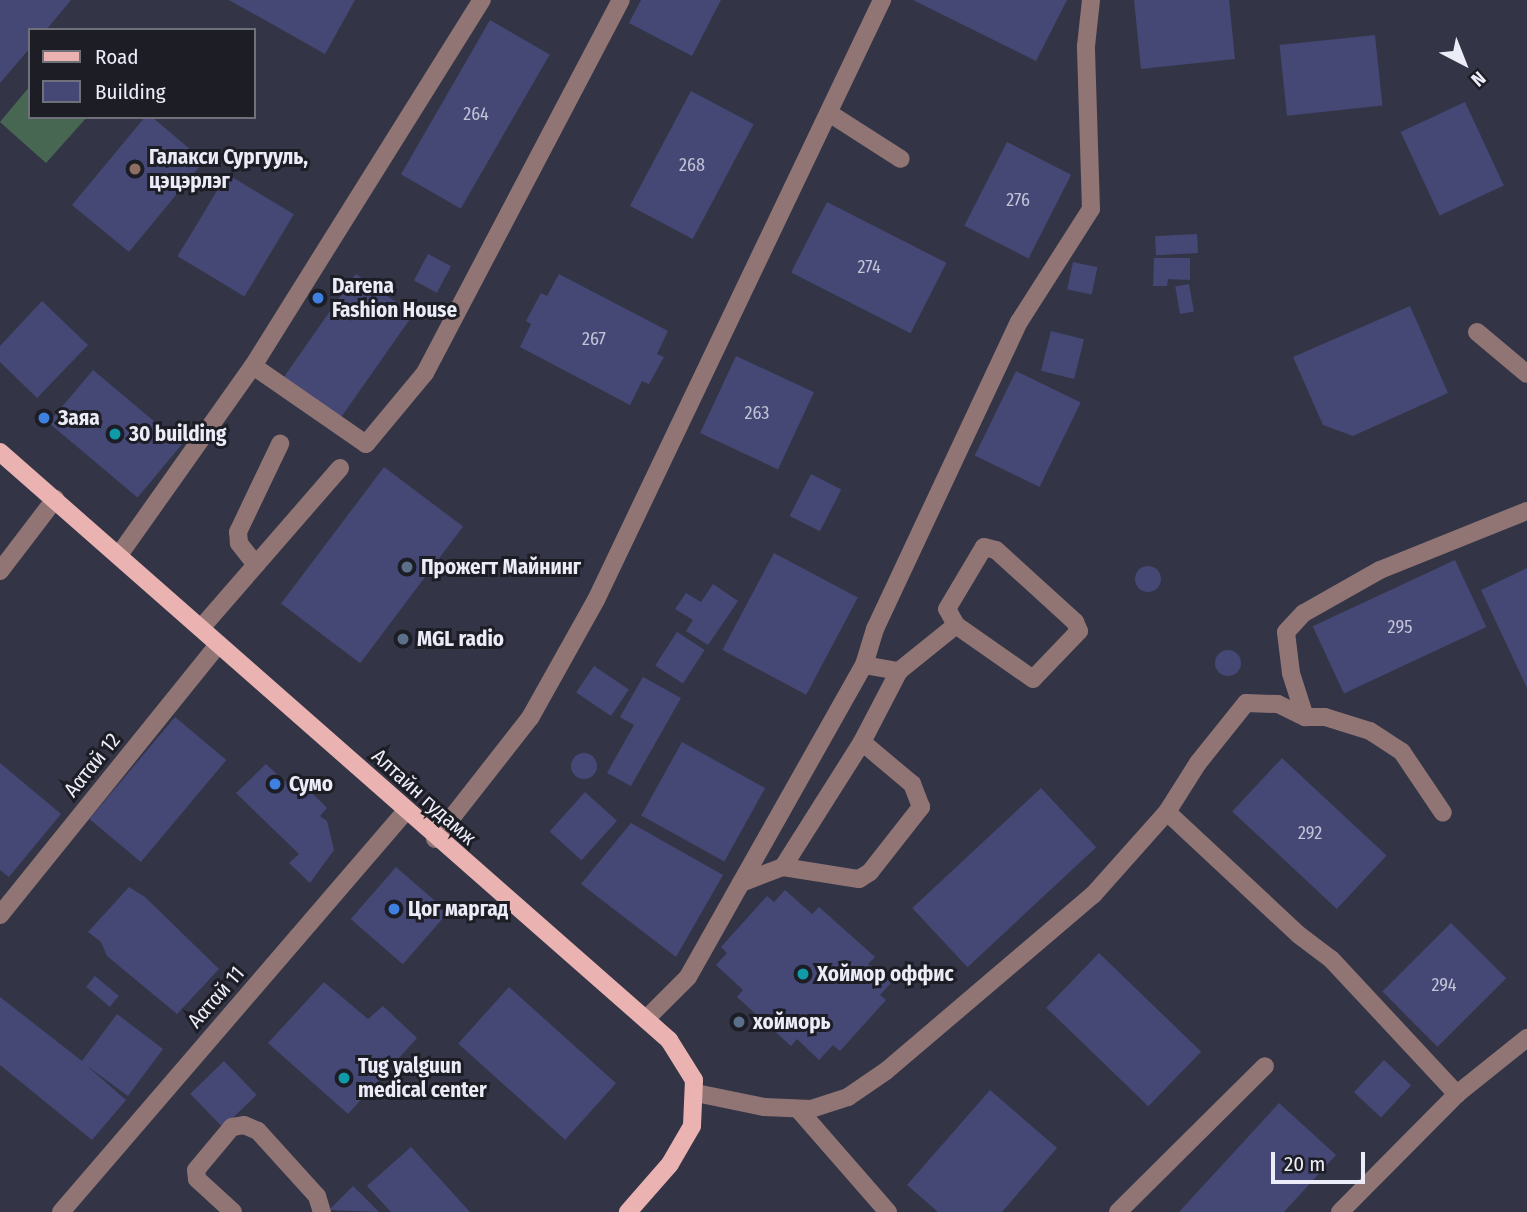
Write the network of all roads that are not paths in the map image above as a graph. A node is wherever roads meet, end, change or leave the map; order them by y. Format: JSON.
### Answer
{"nodes":[{"id":1,"x":482,"y":0,"type":"edge"},
{"id":2,"x":621,"y":0,"type":"edge"},
{"id":3,"x":882,"y":0,"type":"edge"},
{"id":4,"x":1091,"y":0,"type":"edge"},
{"id":5,"x":830,"y":113,"type":"junction"},
{"id":6,"x":901,"y":159,"type":"dead end"},
{"id":7,"x":1477,"y":332,"type":"dead end"},
{"id":8,"x":253,"y":366,"type":"junction"},
{"id":9,"x":1527,"y":374,"type":"edge"},
{"id":10,"x":280,"y":444,"type":"dead end"},
{"id":11,"x":0,"y":452,"type":"edge"},
{"id":12,"x":340,"y":468,"type":"dead end"},
{"id":13,"x":55,"y":499,"type":"junction"},
{"id":14,"x":1527,"y":511,"type":"edge"},
{"id":15,"x":119,"y":555,"type":"junction"},
{"id":16,"x":256,"y":565,"type":"junction"},
{"id":17,"x":0,"y":571,"type":"edge"},
{"id":18,"x":956,"y":625,"type":"junction"},
{"id":19,"x":201,"y":628,"type":"junction"},
{"id":20,"x":219,"y":644,"type":"junction"},
{"id":21,"x":864,"y":665,"type":"junction"},
{"id":22,"x":899,"y":671,"type":"junction"},
{"id":23,"x":1305,"y":717,"type":"junction"},
{"id":24,"x":862,"y":742,"type":"junction"},
{"id":25,"x":1167,"y":812,"type":"junction"},
{"id":26,"x":405,"y":813,"type":"junction"},
{"id":27,"x":1443,"y":813,"type":"dead end"},
{"id":28,"x":435,"y":839,"type":"junction"},
{"id":29,"x":783,"y":867,"type":"junction"},
{"id":30,"x":741,"y":883,"type":"junction"},
{"id":31,"x":0,"y":915,"type":"edge"},
{"id":32,"x":646,"y":1019,"type":"junction"},
{"id":33,"x":1527,"y":1038,"type":"edge"},
{"id":34,"x":1265,"y":1066,"type":"dead end"},
{"id":35,"x":696,"y":1093,"type":"junction"},
{"id":36,"x":1457,"y":1094,"type":"junction"},
{"id":37,"x":798,"y":1109,"type":"junction"},
{"id":38,"x":61,"y":1212,"type":"edge"},
{"id":39,"x":233,"y":1212,"type":"edge"},
{"id":40,"x":322,"y":1212,"type":"edge"},
{"id":41,"x":628,"y":1212,"type":"edge"},
{"id":42,"x":888,"y":1212,"type":"edge"},
{"id":43,"x":1118,"y":1212,"type":"edge"},
{"id":44,"x":1340,"y":1212,"type":"edge"}],
"edges":[{"from":1,"to":8,"type":"street"},
{"from":2,"to":8,"type":"street"},
{"from":3,"to":5,"type":"street"},
{"from":4,"to":21,"type":"street"},
{"from":5,"to":6,"type":"street"},
{"from":5,"to":28,"type":"street"},
{"from":7,"to":9,"type":"street"},
{"from":8,"to":15,"type":"street"},
{"from":10,"to":16,"type":"street"},
{"from":11,"to":13,"type":"main road","name":"Алтайн гудамж"},
{"from":12,"to":16,"type":"street"},
{"from":13,"to":15,"type":"main road","name":"Алтайн гудамж"},
{"from":13,"to":17,"type":"street"},
{"from":14,"to":23,"type":"street"},
{"from":15,"to":19,"type":"main road","name":"Алтайн гудамж"},
{"from":16,"to":19,"type":"street"},
{"from":18,"to":18,"type":"street"},
{"from":18,"to":22,"type":"street"},
{"from":19,"to":20,"type":"main road","name":"Алтайн гудамж"},
{"from":20,"to":26,"type":"main road","name":"Алтайн гудамж"},
{"from":20,"to":31,"type":"street","name":"Ααταй 12"},
{"from":21,"to":22,"type":"street"},
{"from":21,"to":30,"type":"street"},
{"from":22,"to":24,"type":"street"},
{"from":23,"to":25,"type":"street"},
{"from":23,"to":27,"type":"street"},
{"from":24,"to":29,"type":"street"},
{"from":24,"to":29,"type":"street"},
{"from":25,"to":36,"type":"street"},
{"from":25,"to":37,"type":"street"},
{"from":26,"to":28,"type":"main road","name":"Алтайн гудамж"},
{"from":26,"to":38,"type":"street","name":"Ααταй 11"},
{"from":28,"to":32,"type":"main road","name":"Алтайн гудамж"},
{"from":29,"to":30,"type":"street"},
{"from":30,"to":32,"type":"street"},
{"from":32,"to":35,"type":"main road","name":"Алтайн гудамж"},
{"from":33,"to":36,"type":"street"},
{"from":34,"to":43,"type":"street"},
{"from":35,"to":37,"type":"street"},
{"from":35,"to":41,"type":"main road"},
{"from":36,"to":44,"type":"street"},
{"from":37,"to":42,"type":"street"},
{"from":39,"to":40,"type":"street"}]}
